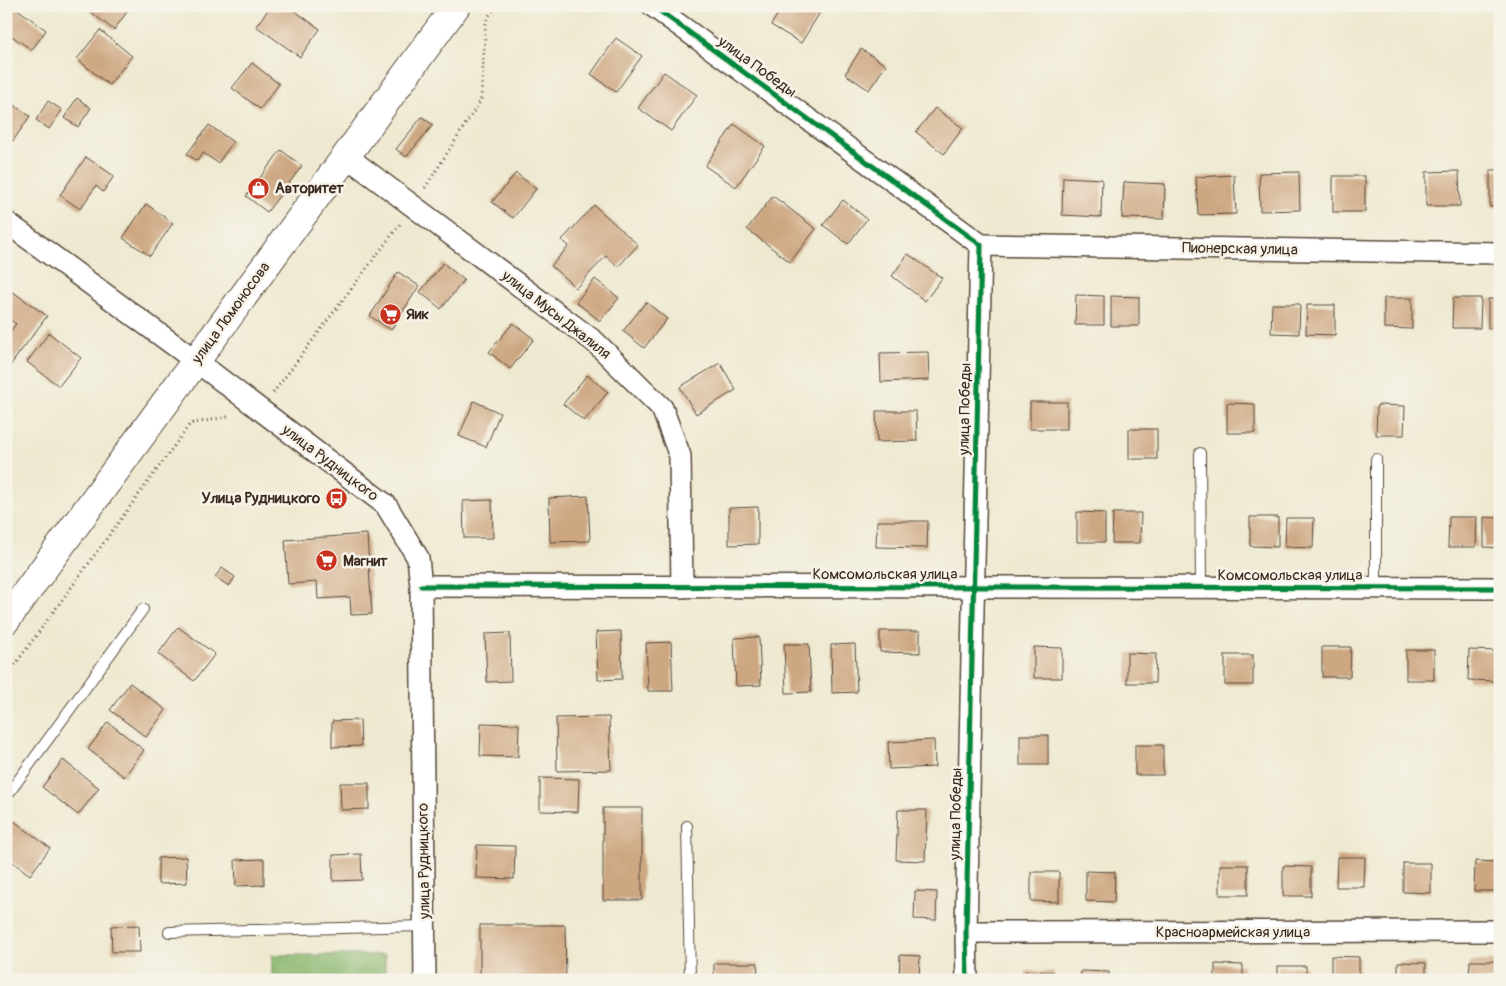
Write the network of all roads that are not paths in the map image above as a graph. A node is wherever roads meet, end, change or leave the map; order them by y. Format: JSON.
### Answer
{"nodes":[{"id":1,"x":456,"y":6,"type":"edge"},
{"id":2,"x":653,"y":6,"type":"edge"},
{"id":3,"x":346,"y":156,"type":"junction"},
{"id":4,"x":6,"y":222,"type":"edge"},
{"id":5,"x":981,"y":245,"type":"junction"},
{"id":6,"x":1500,"y":253,"type":"edge"},
{"id":7,"x":196,"y":361,"type":"junction"},
{"id":8,"x":1200,"y":453,"type":"dead end"},
{"id":9,"x":1376,"y":459,"type":"dead end"},
{"id":10,"x":420,"y":586,"type":"junction"},
{"id":11,"x":682,"y":586,"type":"junction"},
{"id":12,"x":974,"y":587,"type":"junction"},
{"id":13,"x":1201,"y":587,"type":"junction"},
{"id":14,"x":1376,"y":588,"type":"junction"},
{"id":15,"x":1500,"y":588,"type":"edge"},
{"id":16,"x":143,"y":609,"type":"dead end"},
{"id":17,"x":6,"y":620,"type":"edge"},
{"id":18,"x":6,"y":797,"type":"edge"},
{"id":19,"x":687,"y":826,"type":"dead end"},
{"id":20,"x":425,"y":926,"type":"junction"},
{"id":21,"x":1500,"y":931,"type":"edge"},
{"id":22,"x":169,"y":932,"type":"dead end"},
{"id":23,"x":966,"y":932,"type":"junction"},
{"id":24,"x":425,"y":980,"type":"edge"},
{"id":25,"x":690,"y":980,"type":"edge"},
{"id":26,"x":967,"y":980,"type":"edge"}],
"edges":[{"from":1,"to":3,"type":"main road","name":"улица Ломоносова"},
{"from":2,"to":5,"type":"street","name":"улица Победы"},
{"from":3,"to":7,"type":"main road","name":"улица Ломоносова"},
{"from":3,"to":11,"type":"street","name":"улица Мусы Джалиля"},
{"from":4,"to":7,"type":"street","name":"улица Рудницкого"},
{"from":5,"to":6,"type":"street","name":"Пионерская улица"},
{"from":5,"to":12,"type":"street","name":"улица Победы"},
{"from":7,"to":10,"type":"street","name":"улица Рудницкого"},
{"from":7,"to":17,"type":"main road","name":"улица Ломоносова"},
{"from":8,"to":13,"type":"lane"},
{"from":9,"to":14,"type":"lane"},
{"from":10,"to":11,"type":"street","name":"Комсомольская улица"},
{"from":10,"to":20,"type":"street","name":"улица Рудницкого"},
{"from":11,"to":12,"type":"street","name":"Комсомольская улица"},
{"from":12,"to":13,"type":"street","name":"Комсомольская улица"},
{"from":12,"to":23,"type":"street","name":"улица Победы"},
{"from":13,"to":14,"type":"street","name":"Комсомольская улица"},
{"from":14,"to":15,"type":"street","name":"Комсомольская улица"},
{"from":16,"to":18,"type":"lane"},
{"from":19,"to":25,"type":"lane"},
{"from":20,"to":22,"type":"lane"},
{"from":20,"to":24,"type":"street","name":"улица Рудницкого"},
{"from":21,"to":23,"type":"street","name":"Красноармейская улица"},
{"from":23,"to":26,"type":"street","name":"улица Победы"}]}
